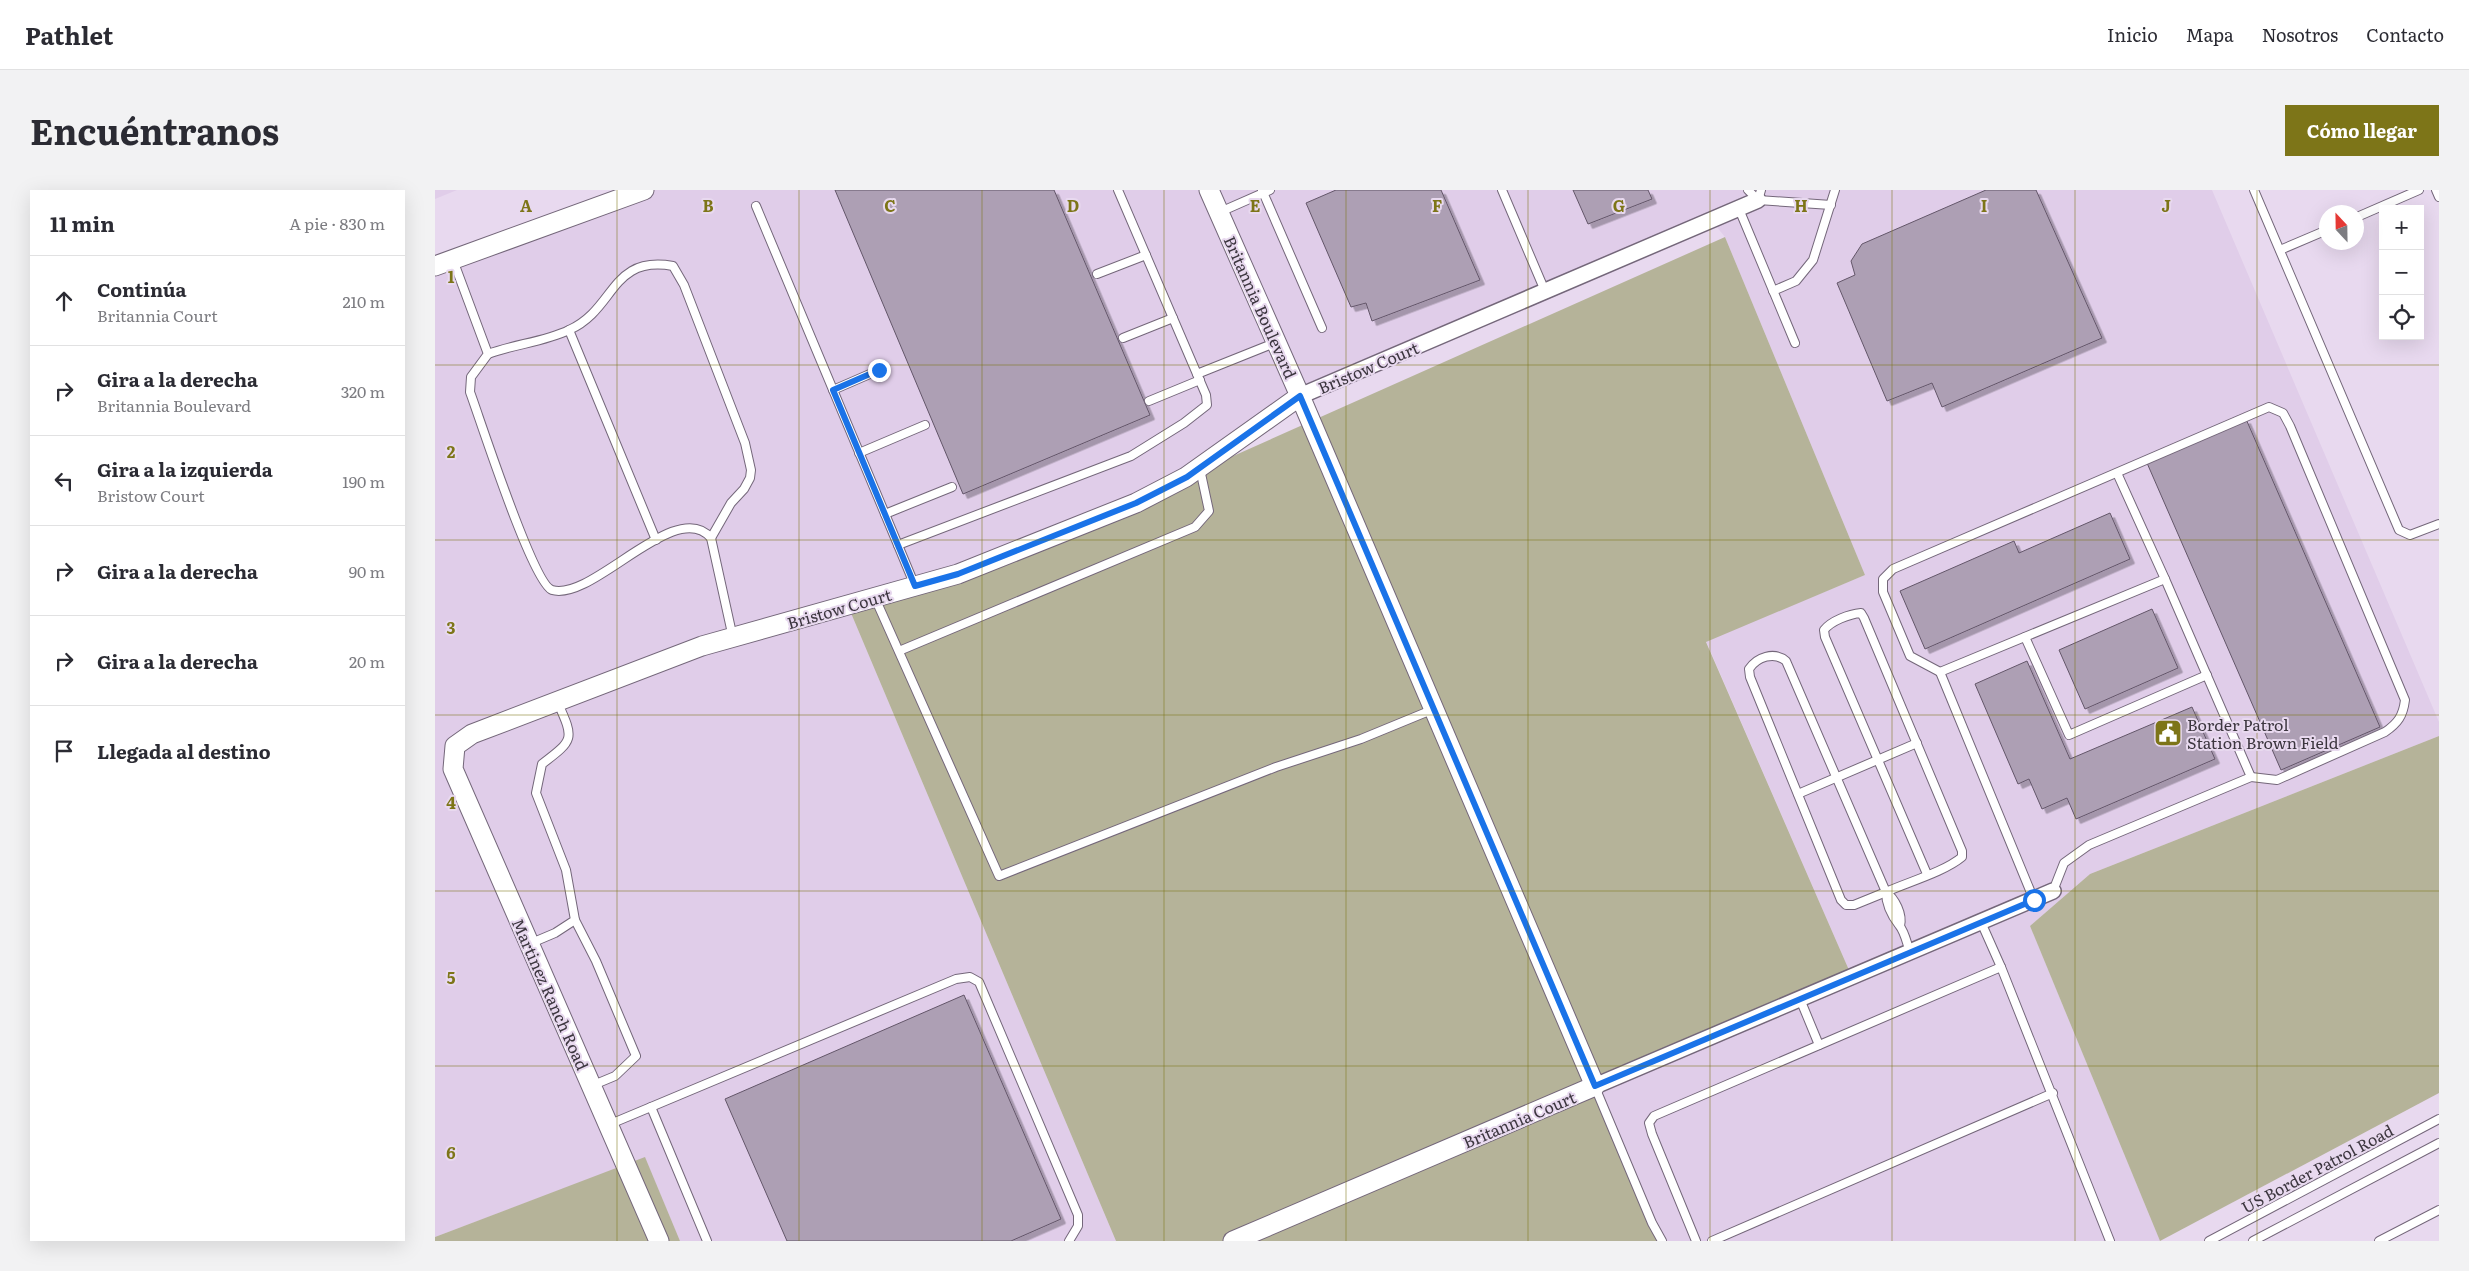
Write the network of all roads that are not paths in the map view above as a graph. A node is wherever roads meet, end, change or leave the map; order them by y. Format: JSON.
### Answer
{"nodes":[{"id":1,"x":644,"y":190,"type":"edge"},
{"id":2,"x":1118,"y":190,"type":"edge"},
{"id":3,"x":1209,"y":190,"type":"edge"},
{"id":4,"x":1502,"y":190,"type":"edge"},
{"id":5,"x":1835,"y":190,"type":"edge"},
{"id":6,"x":2254,"y":190,"type":"edge"},
{"id":7,"x":2419,"y":190,"type":"edge"},
{"id":8,"x":2436,"y":190,"type":"edge"},
{"id":9,"x":1265,"y":191,"type":"edge"},
{"id":10,"x":1756,"y":193,"type":"edge"},
{"id":11,"x":2439,"y":196,"type":"edge"},
{"id":12,"x":1831,"y":205,"type":"junction"},
{"id":13,"x":756,"y":206,"type":"dead end"},
{"id":14,"x":1739,"y":209,"type":"junction"},
{"id":15,"x":1220,"y":212,"type":"junction"},
{"id":16,"x":2364,"y":214,"type":"edge"},
{"id":17,"x":2319,"y":233,"type":"edge"},
{"id":18,"x":2280,"y":250,"type":"junction"},
{"id":19,"x":1146,"y":255,"type":"junction"},
{"id":20,"x":453,"y":260,"type":"junction"},
{"id":21,"x":435,"y":266,"type":"edge"},
{"id":22,"x":1097,"y":274,"type":"dead end"},
{"id":23,"x":1545,"y":291,"type":"junction"},
{"id":24,"x":1773,"y":292,"type":"junction"},
{"id":25,"x":1173,"y":318,"type":"junction"},
{"id":26,"x":1322,"y":328,"type":"dead end"},
{"id":27,"x":569,"y":330,"type":"junction"},
{"id":28,"x":1123,"y":338,"type":"dead end"},
{"id":29,"x":1277,"y":342,"type":"junction"},
{"id":30,"x":1795,"y":344,"type":"dead end"},
{"id":31,"x":488,"y":354,"type":"junction"},
{"id":32,"x":879,"y":370,"type":"dead end"},
{"id":33,"x":1199,"y":377,"type":"junction"},
{"id":34,"x":833,"y":390,"type":"junction"},
{"id":35,"x":1300,"y":396,"type":"junction"},
{"id":36,"x":1149,"y":400,"type":"dead end"},
{"id":37,"x":925,"y":425,"type":"dead end"},
{"id":38,"x":859,"y":453,"type":"junction"},
{"id":39,"x":1199,"y":468,"type":"junction"},
{"id":40,"x":2117,"y":473,"type":"junction"},
{"id":41,"x":951,"y":487,"type":"dead end"},
{"id":42,"x":885,"y":514,"type":"junction"},
{"id":43,"x":2439,"y":524,"type":"edge"},
{"id":44,"x":711,"y":538,"type":"junction"},
{"id":45,"x":656,"y":540,"type":"junction"},
{"id":46,"x":898,"y":545,"type":"junction"},
{"id":47,"x":2165,"y":579,"type":"junction"},
{"id":48,"x":915,"y":586,"type":"junction"},
{"id":49,"x":875,"y":598,"type":"junction"},
{"id":50,"x":2025,"y":637,"type":"junction"},
{"id":51,"x":733,"y":638,"type":"junction"},
{"id":52,"x":899,"y":652,"type":"junction"},
{"id":53,"x":1941,"y":672,"type":"junction"},
{"id":54,"x":2207,"y":675,"type":"junction"},
{"id":55,"x":557,"y":701,"type":"junction"},
{"id":56,"x":1434,"y":709,"type":"junction"},
{"id":57,"x":1917,"y":743,"type":"junction"},
{"id":58,"x":455,"y":746,"type":"joint"},
{"id":59,"x":1877,"y":760,"type":"junction"},
{"id":60,"x":2251,"y":777,"type":"junction"},
{"id":61,"x":1837,"y":778,"type":"junction"},
{"id":62,"x":1798,"y":794,"type":"junction"},
{"id":63,"x":1927,"y":874,"type":"junction"},
{"id":64,"x":2053,"y":891,"type":"joint"},
{"id":65,"x":1886,"y":892,"type":"junction"},
{"id":66,"x":2034,"y":900,"type":"junction"},
{"id":67,"x":575,"y":920,"type":"junction"},
{"id":68,"x":1981,"y":922,"type":"junction"},
{"id":69,"x":529,"y":944,"type":"junction"},
{"id":70,"x":1910,"y":952,"type":"junction"},
{"id":71,"x":2001,"y":967,"type":"junction"},
{"id":72,"x":1800,"y":999,"type":"junction"},
{"id":73,"x":1819,"y":1045,"type":"junction"},
{"id":74,"x":591,"y":1086,"type":"junction"},
{"id":75,"x":1595,"y":1086,"type":"junction"},
{"id":76,"x":2053,"y":1094,"type":"junction"},
{"id":77,"x":651,"y":1107,"type":"junction"},
{"id":78,"x":2439,"y":1120,"type":"edge"},
{"id":79,"x":608,"y":1125,"type":"junction"},
{"id":80,"x":2439,"y":1142,"type":"edge"},
{"id":81,"x":2439,"y":1210,"type":"edge"},
{"id":82,"x":659,"y":1241,"type":"edge"},
{"id":83,"x":707,"y":1241,"type":"edge"},
{"id":84,"x":1069,"y":1241,"type":"edge"},
{"id":85,"x":1233,"y":1241,"type":"edge"},
{"id":86,"x":1662,"y":1241,"type":"edge"},
{"id":87,"x":1696,"y":1241,"type":"edge"},
{"id":88,"x":1712,"y":1241,"type":"edge"},
{"id":89,"x":2109,"y":1241,"type":"edge"},
{"id":90,"x":2209,"y":1241,"type":"edge"},
{"id":91,"x":2253,"y":1241,"type":"edge"},
{"id":92,"x":2379,"y":1241,"type":"edge"}],
"edges":[{"from":1,"to":20,"type":"street"},
{"from":2,"to":19,"type":"lane"},
{"from":3,"to":15,"type":"street","name":"Britannia Boulevard"},
{"from":4,"to":23,"type":"lane"},
{"from":5,"to":12,"type":"lane"},
{"from":6,"to":18,"type":"lane"},
{"from":7,"to":16,"type":"lane"},
{"from":8,"to":11,"type":"lane"},
{"from":9,"to":15,"type":"lane"},
{"from":9,"to":26,"type":"lane"},
{"from":10,"to":12,"type":"lane"},
{"from":10,"to":14,"type":"street","name":"Bristow Court"},
{"from":12,"to":24,"type":"lane"},
{"from":13,"to":34,"type":"lane"},
{"from":14,"to":23,"type":"street","name":"Bristow Court"},
{"from":14,"to":24,"type":"lane"},
{"from":15,"to":29,"type":"street","name":"Britannia Boulevard"},
{"from":17,"to":18,"type":"lane"},
{"from":18,"to":43,"type":"lane"},
{"from":19,"to":22,"type":"lane"},
{"from":19,"to":25,"type":"lane"},
{"from":20,"to":21,"type":"street"},
{"from":20,"to":31,"type":"lane"},
{"from":23,"to":35,"type":"street","name":"Bristow Court"},
{"from":24,"to":30,"type":"lane"},
{"from":25,"to":28,"type":"lane"},
{"from":25,"to":33,"type":"lane"},
{"from":27,"to":31,"type":"lane"},
{"from":27,"to":44,"type":"lane"},
{"from":27,"to":45,"type":"lane"},
{"from":29,"to":33,"type":"lane"},
{"from":29,"to":35,"type":"street","name":"Britannia Boulevard"},
{"from":31,"to":45,"type":"lane"},
{"from":32,"to":34,"type":"lane"},
{"from":33,"to":36,"type":"lane"},
{"from":33,"to":46,"type":"lane"},
{"from":34,"to":38,"type":"lane"},
{"from":35,"to":39,"type":"street","name":"Bristow Court"},
{"from":35,"to":56,"type":"street","name":"Britannia Boulevard"},
{"from":37,"to":38,"type":"lane"},
{"from":38,"to":42,"type":"lane"},
{"from":39,"to":48,"type":"street","name":"Bristow Court"},
{"from":39,"to":52,"type":"lane"},
{"from":40,"to":47,"type":"lane"},
{"from":40,"to":53,"type":"lane"},
{"from":40,"to":60,"type":"lane"},
{"from":41,"to":42,"type":"lane"},
{"from":42,"to":46,"type":"lane"},
{"from":44,"to":45,"type":"lane"},
{"from":44,"to":51,"type":"lane"},
{"from":46,"to":48,"type":"lane"},
{"from":47,"to":50,"type":"lane"},
{"from":47,"to":54,"type":"lane"},
{"from":48,"to":49,"type":"street","name":"Bristow Court"},
{"from":49,"to":51,"type":"street","name":"Bristow Court"},
{"from":49,"to":52,"type":"lane"},
{"from":50,"to":53,"type":"lane"},
{"from":50,"to":54,"type":"lane"},
{"from":51,"to":55,"type":"street","name":"Bristow Court"},
{"from":52,"to":56,"type":"lane"},
{"from":53,"to":66,"type":"lane"},
{"from":54,"to":60,"type":"lane"},
{"from":55,"to":58,"type":"street","name":"Bristow Court"},
{"from":55,"to":67,"type":"lane"},
{"from":56,"to":75,"type":"street","name":"Britannia Boulevard"},
{"from":57,"to":59,"type":"lane"},
{"from":57,"to":59,"type":"lane"},
{"from":57,"to":63,"type":"lane"},
{"from":58,"to":69,"type":"street","name":"Martinez Ranch Road"},
{"from":59,"to":61,"type":"lane"},
{"from":59,"to":63,"type":"lane"},
{"from":60,"to":64,"type":"lane"},
{"from":61,"to":62,"type":"lane"},
{"from":61,"to":62,"type":"lane"},
{"from":61,"to":65,"type":"lane"},
{"from":62,"to":65,"type":"lane"},
{"from":63,"to":65,"type":"lane"},
{"from":64,"to":66,"type":"street","name":"Britannia Court"},
{"from":65,"to":70,"type":"lane"},
{"from":66,"to":68,"type":"street","name":"Britannia Court"},
{"from":67,"to":69,"type":"lane"},
{"from":67,"to":74,"type":"lane"},
{"from":68,"to":70,"type":"street","name":"Britannia Court"},
{"from":68,"to":71,"type":"lane"},
{"from":69,"to":74,"type":"street","name":"Martinez Ranch Road"},
{"from":70,"to":72,"type":"street","name":"Britannia Court"},
{"from":71,"to":73,"type":"lane"},
{"from":71,"to":76,"type":"lane"},
{"from":72,"to":73,"type":"lane"},
{"from":72,"to":75,"type":"street","name":"Britannia Court"},
{"from":73,"to":87,"type":"lane"},
{"from":74,"to":79,"type":"street","name":"Martinez Ranch Road"},
{"from":75,"to":85,"type":"street","name":"Britannia Court"},
{"from":75,"to":86,"type":"lane"},
{"from":76,"to":88,"type":"lane"},
{"from":76,"to":89,"type":"lane"},
{"from":77,"to":79,"type":"lane"},
{"from":77,"to":83,"type":"lane"},
{"from":77,"to":84,"type":"lane"},
{"from":78,"to":90,"type":"lane","name":"US Border Patrol Road"},
{"from":79,"to":82,"type":"street","name":"Martinez Ranch Road"},
{"from":80,"to":91,"type":"lane"},
{"from":81,"to":92,"type":"lane"}]}
